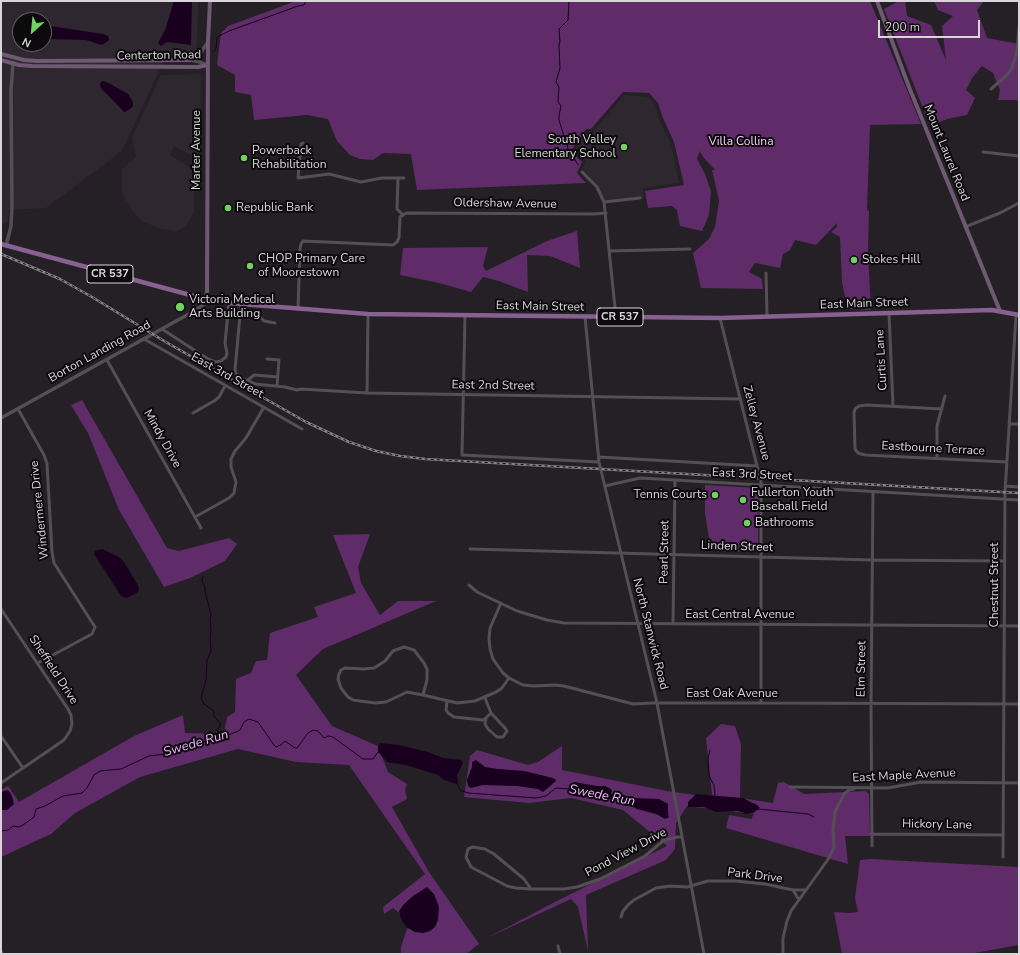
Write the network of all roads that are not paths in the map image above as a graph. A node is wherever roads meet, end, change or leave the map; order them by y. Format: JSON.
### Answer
{"nodes":[{"id":1,"x":210,"y":1,"type":"edge"},
{"id":2,"x":877,"y":1,"type":"edge"},
{"id":3,"x":1019,"y":27,"type":"edge"},
{"id":4,"x":208,"y":42,"type":"junction"},
{"id":5,"x":1,"y":54,"type":"edge"},
{"id":6,"x":1,"y":60,"type":"edge"},
{"id":7,"x":191,"y":60,"type":"junction"},
{"id":8,"x":13,"y":63,"type":"junction"},
{"id":9,"x":207,"y":65,"type":"junction"},
{"id":10,"x":991,"y":89,"type":"dead end"},
{"id":11,"x":303,"y":143,"type":"dead end"},
{"id":12,"x":983,"y":152,"type":"dead end"},
{"id":13,"x":1019,"y":156,"type":"edge"},
{"id":14,"x":582,"y":172,"type":"dead end"},
{"id":15,"x":398,"y":178,"type":"junction"},
{"id":16,"x":404,"y":178,"type":"dead end"},
{"id":17,"x":640,"y":198,"type":"dead end"},
{"id":18,"x":604,"y":202,"type":"junction"},
{"id":19,"x":1019,"y":203,"type":"edge"},
{"id":20,"x":606,"y":213,"type":"junction"},
{"id":21,"x":403,"y":214,"type":"junction"},
{"id":22,"x":965,"y":227,"type":"junction"},
{"id":23,"x":1,"y":244,"type":"edge"},
{"id":24,"x":6,"y":246,"type":"junction"},
{"id":25,"x":690,"y":249,"type":"dead end"},
{"id":26,"x":609,"y":251,"type":"junction"},
{"id":27,"x":766,"y":272,"type":"dead end"},
{"id":28,"x":205,"y":299,"type":"junction"},
{"id":29,"x":229,"y":303,"type":"junction"},
{"id":30,"x":241,"y":304,"type":"junction"},
{"id":31,"x":298,"y":309,"type":"junction"},
{"id":32,"x":1000,"y":311,"type":"junction"},
{"id":33,"x":888,"y":313,"type":"junction"},
{"id":34,"x":368,"y":314,"type":"junction"},
{"id":35,"x":240,"y":315,"type":"junction"},
{"id":36,"x":1017,"y":315,"type":"edge"},
{"id":37,"x":465,"y":316,"type":"junction"},
{"id":38,"x":767,"y":316,"type":"junction"},
{"id":39,"x":585,"y":317,"type":"junction"},
{"id":40,"x":616,"y":317,"type":"junction"},
{"id":41,"x":720,"y":318,"type":"junction"},
{"id":42,"x":275,"y":323,"type":"dead end"},
{"id":43,"x":162,"y":329,"type":"junction"},
{"id":44,"x":144,"y":339,"type":"junction"},
{"id":45,"x":267,"y":359,"type":"dead end"},
{"id":46,"x":107,"y":360,"type":"junction"},
{"id":47,"x":278,"y":376,"type":"junction"},
{"id":48,"x":247,"y":381,"type":"junction"},
{"id":49,"x":225,"y":386,"type":"junction"},
{"id":50,"x":278,"y":386,"type":"junction"},
{"id":51,"x":367,"y":394,"type":"junction"},
{"id":52,"x":463,"y":395,"type":"junction"},
{"id":53,"x":945,"y":396,"type":"dead end"},
{"id":54,"x":593,"y":397,"type":"junction"},
{"id":55,"x":740,"y":399,"type":"junction"},
{"id":56,"x":893,"y":406,"type":"junction"},
{"id":57,"x":264,"y":407,"type":"junction"},
{"id":58,"x":18,"y":409,"type":"junction"},
{"id":59,"x":942,"y":409,"type":"junction"},
{"id":60,"x":193,"y":413,"type":"dead end"},
{"id":61,"x":1,"y":418,"type":"edge"},
{"id":62,"x":1009,"y":424,"type":"junction"},
{"id":63,"x":1019,"y":424,"type":"edge"},
{"id":64,"x":302,"y":429,"type":"dead end"},
{"id":65,"x":599,"y":457,"type":"junction"},
{"id":66,"x":937,"y":458,"type":"junction"},
{"id":67,"x":600,"y":462,"type":"junction"},
{"id":68,"x":1007,"y":462,"type":"junction"},
{"id":69,"x":757,"y":466,"type":"junction"},
{"id":70,"x":675,"y":480,"type":"junction"},
{"id":71,"x":762,"y":485,"type":"junction"},
{"id":72,"x":605,"y":486,"type":"junction"},
{"id":73,"x":1005,"y":486,"type":"junction"},
{"id":74,"x":1019,"y":487,"type":"edge"},
{"id":75,"x":873,"y":492,"type":"junction"},
{"id":76,"x":1005,"y":499,"type":"junction"},
{"id":77,"x":1019,"y":500,"type":"edge"},
{"id":78,"x":195,"y":517,"type":"junction"},
{"id":79,"x":201,"y":528,"type":"dead end"},
{"id":80,"x":470,"y":549,"type":"dead end"},
{"id":81,"x":621,"y":553,"type":"junction"},
{"id":82,"x":674,"y":554,"type":"junction"},
{"id":83,"x":762,"y":557,"type":"junction"},
{"id":84,"x":872,"y":560,"type":"junction"},
{"id":85,"x":1005,"y":561,"type":"junction"},
{"id":86,"x":469,"y":586,"type":"dead end"},
{"id":87,"x":501,"y":603,"type":"junction"},
{"id":88,"x":1,"y":609,"type":"edge"},
{"id":89,"x":639,"y":623,"type":"junction"},
{"id":90,"x":673,"y":624,"type":"junction"},
{"id":91,"x":762,"y":624,"type":"junction"},
{"id":92,"x":872,"y":625,"type":"junction"},
{"id":93,"x":1004,"y":626,"type":"junction"},
{"id":94,"x":1019,"y":626,"type":"edge"},
{"id":95,"x":38,"y":663,"type":"junction"},
{"id":96,"x":509,"y":678,"type":"junction"},
{"id":97,"x":423,"y":695,"type":"junction"},
{"id":98,"x":485,"y":698,"type":"junction"},
{"id":99,"x":447,"y":702,"type":"junction"},
{"id":100,"x":657,"y":703,"type":"junction"},
{"id":101,"x":761,"y":703,"type":"junction"},
{"id":102,"x":871,"y":704,"type":"junction"},
{"id":103,"x":1004,"y":704,"type":"junction"},
{"id":104,"x":1019,"y":704,"type":"edge"},
{"id":105,"x":491,"y":713,"type":"junction"},
{"id":106,"x":486,"y":718,"type":"junction"},
{"id":107,"x":1,"y":736,"type":"edge"},
{"id":108,"x":23,"y":768,"type":"junction"},
{"id":109,"x":1,"y":783,"type":"edge"},
{"id":110,"x":1004,"y":783,"type":"junction"},
{"id":111,"x":1019,"y":783,"type":"edge"},
{"id":112,"x":790,"y":787,"type":"dead end"},
{"id":113,"x":857,"y":788,"type":"junction"},
{"id":114,"x":871,"y":789,"type":"junction"},
{"id":115,"x":871,"y":834,"type":"junction"},
{"id":116,"x":1003,"y":835,"type":"junction"},
{"id":117,"x":682,"y":837,"type":"junction"},
{"id":118,"x":872,"y":846,"type":"dead end"},
{"id":119,"x":1003,"y":857,"type":"dead end"},
{"id":120,"x":691,"y":886,"type":"junction"},
{"id":121,"x":531,"y":889,"type":"junction"},
{"id":122,"x":793,"y":890,"type":"junction"},
{"id":123,"x":806,"y":890,"type":"junction"},
{"id":124,"x":799,"y":900,"type":"junction"},
{"id":125,"x":621,"y":918,"type":"dead end"},
{"id":126,"x":558,"y":946,"type":"dead end"},
{"id":127,"x":560,"y":954,"type":"edge"},
{"id":128,"x":704,"y":954,"type":"edge"},
{"id":129,"x":783,"y":954,"type":"edge"}],
"edges":[{"from":1,"to":4,"type":"main road","name":"Marter Avenue"},
{"from":2,"to":22,"type":"main road","name":"Mount Laurel Road"},
{"from":3,"to":10,"type":"street"},
{"from":4,"to":7,"type":"street"},
{"from":4,"to":9,"type":"main road","name":"Marter Avenue"},
{"from":5,"to":7,"type":"main road","name":"Centerton Road"},
{"from":6,"to":8,"type":"main road","name":"Centerton Road"},
{"from":7,"to":9,"type":"street","name":"Centerton Road"},
{"from":8,"to":9,"type":"main road","name":"Centerton Road"},
{"from":8,"to":24,"type":"street"},
{"from":9,"to":28,"type":"main road","name":"Marter Avenue"},
{"from":11,"to":15,"type":"street"},
{"from":12,"to":13,"type":"street"},
{"from":14,"to":18,"type":"street"},
{"from":15,"to":16,"type":"street"},
{"from":15,"to":21,"type":"street"},
{"from":17,"to":18,"type":"street"},
{"from":18,"to":20,"type":"street"},
{"from":19,"to":22,"type":"street"},
{"from":20,"to":21,"type":"street","name":"Oldershaw Avenue"},
{"from":20,"to":26,"type":"street"},
{"from":21,"to":31,"type":"street"},
{"from":22,"to":32,"type":"main road","name":"Mount Laurel Road"},
{"from":23,"to":24,"type":"main road","number":"CR 537"},
{"from":24,"to":28,"type":"main road","number":"CR 537"},
{"from":25,"to":26,"type":"street"},
{"from":26,"to":40,"type":"street"},
{"from":27,"to":38,"type":"street"},
{"from":28,"to":29,"type":"main road","name":"East Main Street","number":"CR 537"},
{"from":28,"to":43,"type":"street","name":"Borton Landing Road"},
{"from":29,"to":30,"type":"main road","name":"East Main Street","number":"CR 537"},
{"from":29,"to":43,"type":"street"},
{"from":30,"to":31,"type":"main road","name":"East Main Street","number":"CR 537"},
{"from":30,"to":35,"type":"street"},
{"from":31,"to":34,"type":"main road","name":"East Main Street","number":"CR 537"},
{"from":32,"to":33,"type":"main road","name":"East Main Street","number":"CR 537"},
{"from":32,"to":36,"type":"main road","name":"East Main Street","number":"CR 537"},
{"from":33,"to":38,"type":"main road","name":"East Main Street","number":"CR 537"},
{"from":33,"to":56,"type":"street","name":"Curtis Lane"},
{"from":34,"to":37,"type":"main road","name":"East Main Street","number":"CR 537"},
{"from":34,"to":51,"type":"street"},
{"from":35,"to":42,"type":"street"},
{"from":35,"to":48,"type":"street"},
{"from":36,"to":62,"type":"street","name":"Chestnut Street"},
{"from":37,"to":39,"type":"main road","name":"East Main Street","number":"CR 537"},
{"from":37,"to":52,"type":"street"},
{"from":38,"to":41,"type":"main road","name":"East Main Street","number":"CR 537"},
{"from":39,"to":40,"type":"main road","name":"East Main Street","number":"CR 537"},
{"from":39,"to":54,"type":"street","name":"North Stanwick Road"},
{"from":40,"to":41,"type":"main road","name":"East Main Street","number":"CR 537"},
{"from":41,"to":55,"type":"street","name":"Zelley Avenue"},
{"from":43,"to":44,"type":"street","name":"Borton Landing Road"},
{"from":44,"to":46,"type":"street","name":"Borton Landing Road"},
{"from":44,"to":49,"type":"street","name":"East 3rd Street"},
{"from":45,"to":47,"type":"street"},
{"from":46,"to":58,"type":"street","name":"Borton Landing Road"},
{"from":46,"to":78,"type":"street","name":"Mindy Drive"},
{"from":47,"to":48,"type":"street"},
{"from":47,"to":50,"type":"street"},
{"from":48,"to":50,"type":"street","name":"East 2nd Street"},
{"from":49,"to":57,"type":"street","name":"East 3rd Street"},
{"from":49,"to":60,"type":"street"},
{"from":50,"to":51,"type":"street","name":"East 2nd Street"},
{"from":51,"to":52,"type":"street","name":"East 2nd Street"},
{"from":52,"to":54,"type":"street","name":"East 2nd Street"},
{"from":52,"to":67,"type":"street"},
{"from":53,"to":59,"type":"street"},
{"from":54,"to":55,"type":"street","name":"East 2nd Street"},
{"from":54,"to":65,"type":"street","name":"North Stanwick Road"},
{"from":55,"to":69,"type":"street","name":"Zelley Avenue"},
{"from":56,"to":59,"type":"street"},
{"from":56,"to":66,"type":"street","name":"Eastbourne Terrace"},
{"from":57,"to":64,"type":"street","name":"East 3rd Street"},
{"from":57,"to":78,"type":"street"},
{"from":58,"to":61,"type":"street","name":"Borton Landing Road"},
{"from":58,"to":95,"type":"street","name":"Windermere Drive"},
{"from":59,"to":66,"type":"street"},
{"from":62,"to":63,"type":"street"},
{"from":62,"to":68,"type":"street","name":"Chestnut Street"},
{"from":65,"to":67,"type":"street","name":"North Stanwick Road"},
{"from":65,"to":69,"type":"street","name":"East 3rd Street"},
{"from":66,"to":68,"type":"street","name":"Eastbourne Terrace"},
{"from":67,"to":72,"type":"street","name":"North Stanwick Road"},
{"from":68,"to":73,"type":"street","name":"Chestnut Street"},
{"from":69,"to":71,"type":"street","name":"Zelley Avenue"},
{"from":70,"to":71,"type":"street","name":"East 3rd Street"},
{"from":70,"to":72,"type":"street","name":"East 3rd Street"},
{"from":70,"to":82,"type":"street","name":"Pearl Street"},
{"from":71,"to":75,"type":"street","name":"East 3rd Street"},
{"from":71,"to":83,"type":"street","name":"Zelley Avenue"},
{"from":72,"to":81,"type":"street","name":"North Stanwick Road"},
{"from":73,"to":74,"type":"street"},
{"from":73,"to":76,"type":"street","name":"Chestnut Street"},
{"from":75,"to":76,"type":"street","name":"East 3rd Street"},
{"from":75,"to":84,"type":"street","name":"Elm Street"},
{"from":76,"to":77,"type":"street","name":"East 3rd Street"},
{"from":76,"to":85,"type":"street","name":"Chestnut Street"},
{"from":78,"to":79,"type":"street","name":"Mindy Drive"},
{"from":80,"to":81,"type":"street","name":"Linden Street"},
{"from":81,"to":82,"type":"street","name":"Linden Street"},
{"from":81,"to":89,"type":"street","name":"North Stanwick Road"},
{"from":82,"to":83,"type":"street","name":"Linden Street"},
{"from":82,"to":90,"type":"street","name":"Pearl Street"},
{"from":83,"to":84,"type":"street","name":"Linden Street"},
{"from":83,"to":91,"type":"street","name":"Zelley Avenue"},
{"from":84,"to":85,"type":"street","name":"Linden Street"},
{"from":84,"to":92,"type":"street","name":"Elm Street"},
{"from":85,"to":93,"type":"street","name":"Chestnut Street"},
{"from":86,"to":87,"type":"street","name":"East Central Avenue"},
{"from":87,"to":89,"type":"street","name":"East Central Avenue"},
{"from":87,"to":96,"type":"street","name":"East Oak Avenue"},
{"from":88,"to":95,"type":"street","name":"Sheffield Drive"},
{"from":89,"to":90,"type":"street","name":"East Central Avenue"},
{"from":89,"to":100,"type":"street","name":"North Stanwick Road"},
{"from":90,"to":91,"type":"street","name":"East Central Avenue"},
{"from":91,"to":92,"type":"street","name":"East Central Avenue"},
{"from":91,"to":101,"type":"street","name":"Zelley Avenue"},
{"from":92,"to":93,"type":"street","name":"East Central Avenue"},
{"from":92,"to":102,"type":"street","name":"Elm Street"},
{"from":93,"to":94,"type":"street","name":"East Central Avenue"},
{"from":93,"to":103,"type":"street","name":"Chestnut Street"},
{"from":95,"to":108,"type":"street","name":"Sheffield Drive"},
{"from":96,"to":98,"type":"street"},
{"from":96,"to":100,"type":"street","name":"East Oak Avenue"},
{"from":97,"to":97,"type":"street"},
{"from":97,"to":99,"type":"street"},
{"from":98,"to":99,"type":"street"},
{"from":98,"to":105,"type":"street"},
{"from":99,"to":106,"type":"street"},
{"from":100,"to":101,"type":"street","name":"East Oak Avenue"},
{"from":100,"to":117,"type":"street","name":"North Stanwick Road"},
{"from":101,"to":102,"type":"street","name":"East Oak Avenue"},
{"from":102,"to":103,"type":"street","name":"East Oak Avenue"},
{"from":102,"to":114,"type":"street","name":"Elm Street"},
{"from":103,"to":104,"type":"street","name":"East Oak Avenue"},
{"from":103,"to":110,"type":"street","name":"Chestnut Street"},
{"from":105,"to":106,"type":"street"},
{"from":105,"to":106,"type":"street"},
{"from":107,"to":108,"type":"street"},
{"from":108,"to":109,"type":"street","name":"Sheffield Drive"},
{"from":110,"to":111,"type":"street","name":"East Maple Avenue"},
{"from":110,"to":114,"type":"street","name":"East Maple Avenue"},
{"from":110,"to":116,"type":"street","name":"Chestnut Street"},
{"from":112,"to":113,"type":"street","name":"East Maple Avenue"},
{"from":113,"to":114,"type":"street","name":"East Maple Avenue"},
{"from":113,"to":123,"type":"street"},
{"from":114,"to":115,"type":"street","name":"Elm Street"},
{"from":115,"to":116,"type":"street","name":"Hickory Lane"},
{"from":115,"to":118,"type":"street","name":"Elm Street"},
{"from":116,"to":119,"type":"street","name":"Chestnut Street"},
{"from":117,"to":120,"type":"street","name":"North Stanwick Road"},
{"from":117,"to":121,"type":"street","name":"Pond View Drive"},
{"from":120,"to":122,"type":"street","name":"Park Drive"},
{"from":120,"to":125,"type":"street","name":"Park Drive"},
{"from":120,"to":128,"type":"street","name":"North Stanwick Road"},
{"from":121,"to":121,"type":"street","name":"Pond View Drive"},
{"from":122,"to":123,"type":"street","name":"Park Drive"},
{"from":122,"to":124,"type":"street","name":"Park Drive"},
{"from":123,"to":124,"type":"street"},
{"from":124,"to":129,"type":"street"},
{"from":126,"to":127,"type":"street"}]}
